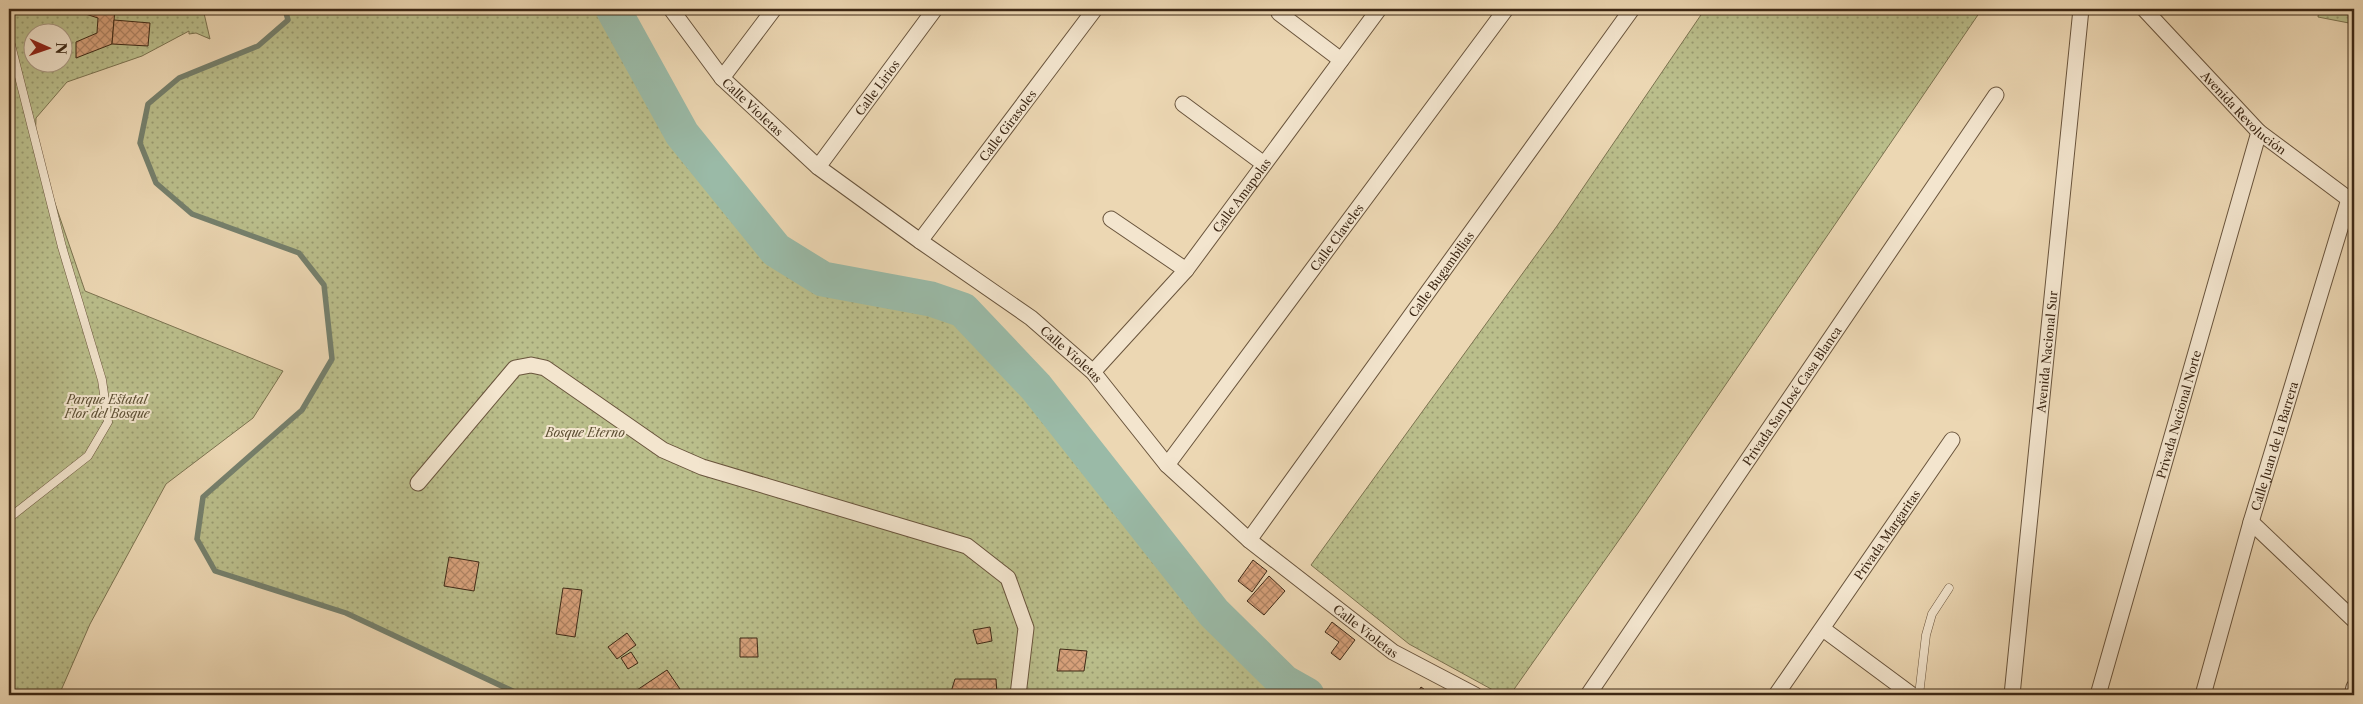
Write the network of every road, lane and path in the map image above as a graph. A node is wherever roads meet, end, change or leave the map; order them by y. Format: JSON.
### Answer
{"nodes":[{"id":1,"x":671,"y":9,"type":"edge"},
{"id":2,"x":774,"y":9,"type":"edge"},
{"id":3,"x":935,"y":9,"type":"edge"},
{"id":4,"x":1095,"y":9,"type":"edge"},
{"id":5,"x":1379,"y":9,"type":"edge"},
{"id":6,"x":1506,"y":9,"type":"edge"},
{"id":7,"x":1632,"y":9,"type":"edge"},
{"id":8,"x":2081,"y":9,"type":"edge"},
{"id":9,"x":2144,"y":9,"type":"edge"},
{"id":10,"x":1279,"y":13,"type":"dead end"},
{"id":11,"x":9,"y":37,"type":"edge"},
{"id":12,"x":1341,"y":60,"type":"junction"},
{"id":13,"x":722,"y":78,"type":"junction"},
{"id":14,"x":1996,"y":95,"type":"dead end"},
{"id":15,"x":1183,"y":104,"type":"dead end"},
{"id":16,"x":2259,"y":132,"type":"junction"},
{"id":17,"x":1264,"y":164,"type":"junction"},
{"id":18,"x":818,"y":166,"type":"junction"},
{"id":19,"x":2352,"y":201,"type":"edge"},
{"id":20,"x":1112,"y":218,"type":"dead end"},
{"id":21,"x":920,"y":241,"type":"junction"},
{"id":22,"x":1186,"y":270,"type":"junction"},
{"id":23,"x":1093,"y":372,"type":"junction"},
{"id":24,"x":1952,"y":440,"type":"dead end"},
{"id":25,"x":1167,"y":465,"type":"junction"},
{"id":26,"x":418,"y":483,"type":"dead end"},
{"id":27,"x":9,"y":518,"type":"edge"},
{"id":28,"x":2251,"y":522,"type":"junction"},
{"id":29,"x":1249,"y":540,"type":"junction"},
{"id":30,"x":1949,"y":588,"type":"dead end"},
{"id":31,"x":2354,"y":620,"type":"edge"},
{"id":32,"x":1823,"y":629,"type":"junction"},
{"id":33,"x":2354,"y":687,"type":"edge"},
{"id":34,"x":1018,"y":695,"type":"edge"},
{"id":35,"x":1475,"y":695,"type":"edge"},
{"id":36,"x":1588,"y":695,"type":"edge"},
{"id":37,"x":1776,"y":695,"type":"edge"},
{"id":38,"x":1912,"y":695,"type":"edge"},
{"id":39,"x":1919,"y":695,"type":"edge"},
{"id":40,"x":2012,"y":695,"type":"edge"},
{"id":41,"x":2098,"y":695,"type":"edge"},
{"id":42,"x":2203,"y":695,"type":"edge"},
{"id":43,"x":2352,"y":695,"type":"edge"}],
"edges":[{"from":1,"to":13,"type":"street","name":"Calle Violetas"},
{"from":2,"to":13,"type":"street"},
{"from":3,"to":18,"type":"street","name":"Calle Lirios"},
{"from":4,"to":21,"type":"street","name":"Calle Girasoles"},
{"from":5,"to":12,"type":"street","name":"Calle Amapolas"},
{"from":6,"to":25,"type":"street","name":"Calle Claveles"},
{"from":7,"to":29,"type":"street","name":"Calle Bugambilias"},
{"from":8,"to":40,"type":"street","name":"Avenida Nacional Sur"},
{"from":9,"to":16,"type":"street","name":"Avenida Revolución"},
{"from":10,"to":12,"type":"street"},
{"from":11,"to":27,"type":"lane"},
{"from":12,"to":17,"type":"street","name":"Calle Amapolas"},
{"from":13,"to":18,"type":"street","name":"Calle Violetas"},
{"from":14,"to":36,"type":"street","name":"Privada San José Casa Blanca"},
{"from":15,"to":17,"type":"street"},
{"from":16,"to":19,"type":"street","name":"Avenida Revolución"},
{"from":16,"to":41,"type":"street","name":"Privada Nacional Norte"},
{"from":17,"to":22,"type":"street","name":"Calle Amapolas"},
{"from":18,"to":21,"type":"street","name":"Calle Violetas"},
{"from":19,"to":28,"type":"street","name":"Calle Juan de la Barrera"},
{"from":20,"to":22,"type":"street"},
{"from":21,"to":23,"type":"street","name":"Calle Violetas"},
{"from":22,"to":23,"type":"street","name":"Calle Amapolas"},
{"from":23,"to":25,"type":"street","name":"Calle Violetas"},
{"from":24,"to":32,"type":"street","name":"Privada Margaritas"},
{"from":25,"to":29,"type":"street","name":"Calle Violetas"},
{"from":26,"to":34,"type":"street"},
{"from":28,"to":31,"type":"street"},
{"from":28,"to":42,"type":"street","name":"Calle Juan de la Barrera"},
{"from":29,"to":35,"type":"street","name":"Calle Violetas"},
{"from":30,"to":39,"type":"lane"},
{"from":32,"to":37,"type":"street","name":"Privada Margaritas"},
{"from":32,"to":38,"type":"street"},
{"from":33,"to":43,"type":"street"}]}
